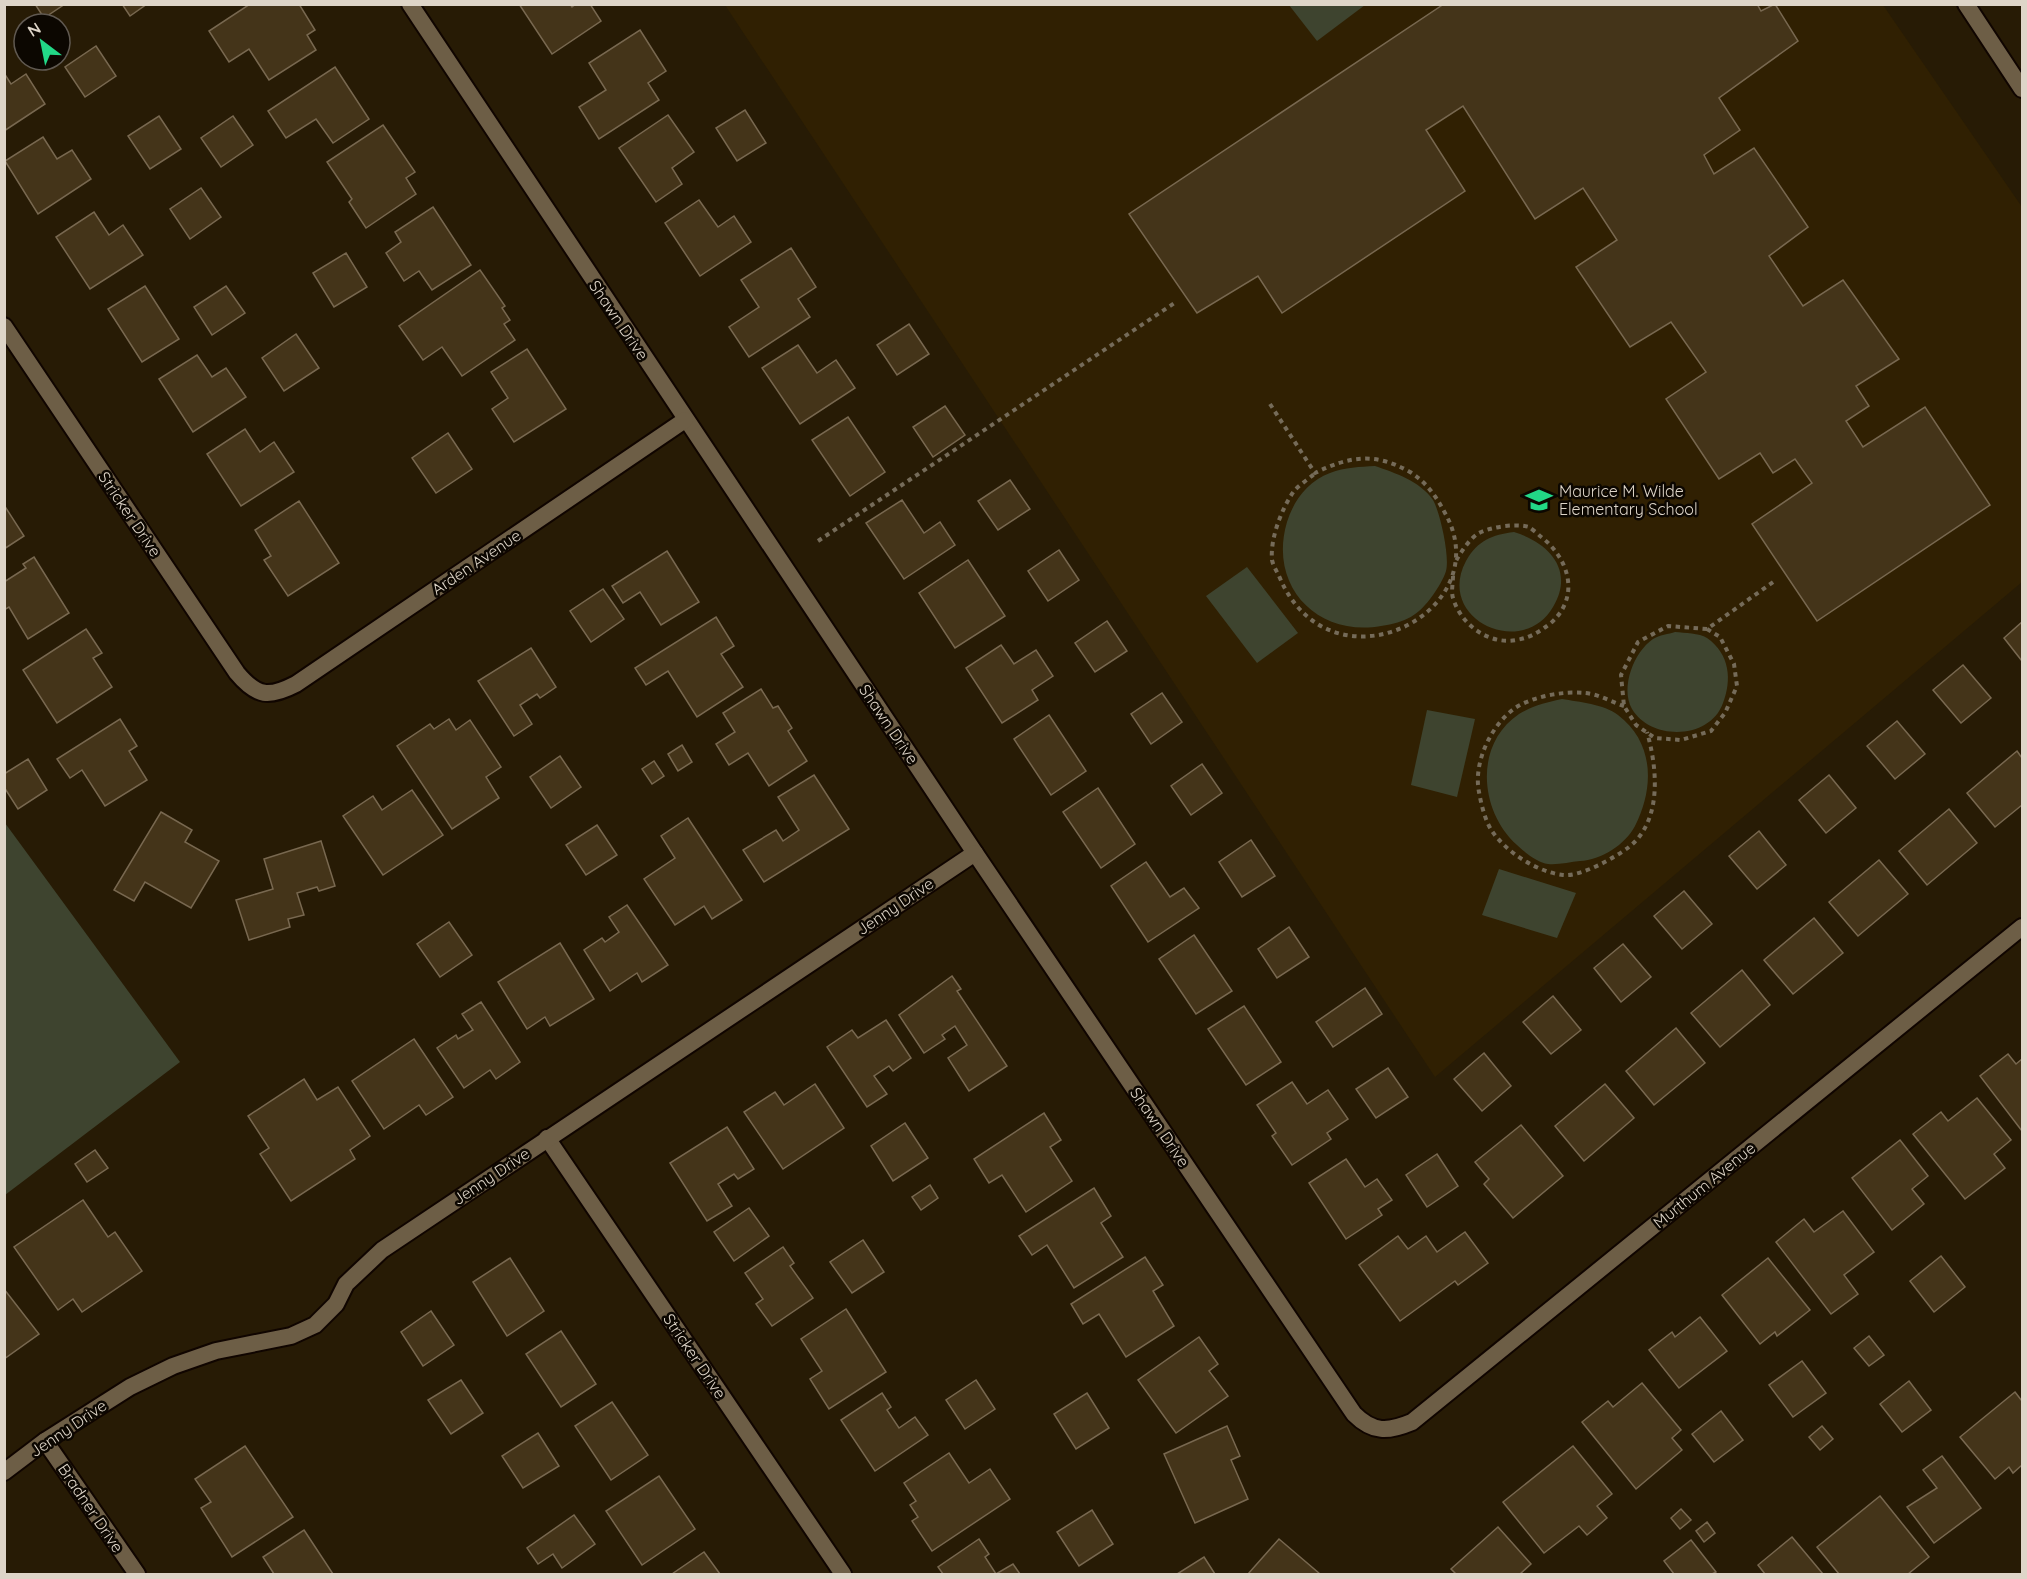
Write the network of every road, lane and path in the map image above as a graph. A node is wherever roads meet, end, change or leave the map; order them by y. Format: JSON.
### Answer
{"nodes":[{"id":1,"x":410,"y":4,"type":"edge"},
{"id":2,"x":1966,"y":4,"type":"edge"},
{"id":3,"x":2022,"y":89,"type":"edge"},
{"id":4,"x":1176,"y":303,"type":"dead end"},
{"id":5,"x":4,"y":326,"type":"edge"},
{"id":6,"x":1270,"y":404,"type":"dead end"},
{"id":7,"x":685,"y":420,"type":"junction"},
{"id":8,"x":1315,"y":473,"type":"junction"},
{"id":9,"x":818,"y":541,"type":"dead end"},
{"id":10,"x":1454,"y":565,"type":"junction"},
{"id":11,"x":1453,"y":575,"type":"junction"},
{"id":12,"x":1776,"y":580,"type":"dead end"},
{"id":13,"x":1707,"y":629,"type":"junction"},
{"id":14,"x":262,"y":693,"type":"joint"},
{"id":15,"x":1624,"y":706,"type":"junction"},
{"id":16,"x":1647,"y":732,"type":"junction"},
{"id":17,"x":975,"y":853,"type":"junction"},
{"id":18,"x":2022,"y":927,"type":"edge"},
{"id":19,"x":547,"y":1138,"type":"junction"},
{"id":20,"x":1380,"y":1431,"type":"joint"},
{"id":21,"x":45,"y":1442,"type":"junction"},
{"id":22,"x":4,"y":1472,"type":"edge"},
{"id":23,"x":137,"y":1575,"type":"edge"},
{"id":24,"x":843,"y":1575,"type":"edge"}],
"edges":[{"from":1,"to":7,"type":"street","name":"Shawn Drive"},
{"from":2,"to":3,"type":"street"},
{"from":4,"to":9,"type":"path"},
{"from":5,"to":14,"type":"street","name":"Stricker Drive"},
{"from":6,"to":8,"type":"path"},
{"from":7,"to":14,"type":"street","name":"Arden Avenue"},
{"from":7,"to":17,"type":"street","name":"Shawn Drive"},
{"from":8,"to":10,"type":"path"},
{"from":8,"to":11,"type":"path"},
{"from":10,"to":11,"type":"path"},
{"from":10,"to":11,"type":"path"},
{"from":12,"to":13,"type":"path"},
{"from":13,"to":15,"type":"path"},
{"from":13,"to":16,"type":"path"},
{"from":15,"to":16,"type":"path"},
{"from":15,"to":16,"type":"path"},
{"from":17,"to":19,"type":"street","name":"Jenny Drive"},
{"from":17,"to":20,"type":"street","name":"Shawn Drive"},
{"from":18,"to":20,"type":"street","name":"Murthum Avenue"},
{"from":19,"to":21,"type":"street","name":"Jenny Drive"},
{"from":19,"to":24,"type":"street","name":"Stricker Drive"},
{"from":21,"to":22,"type":"street","name":"Jenny Drive"},
{"from":21,"to":23,"type":"street","name":"Bradner Drive"}]}
